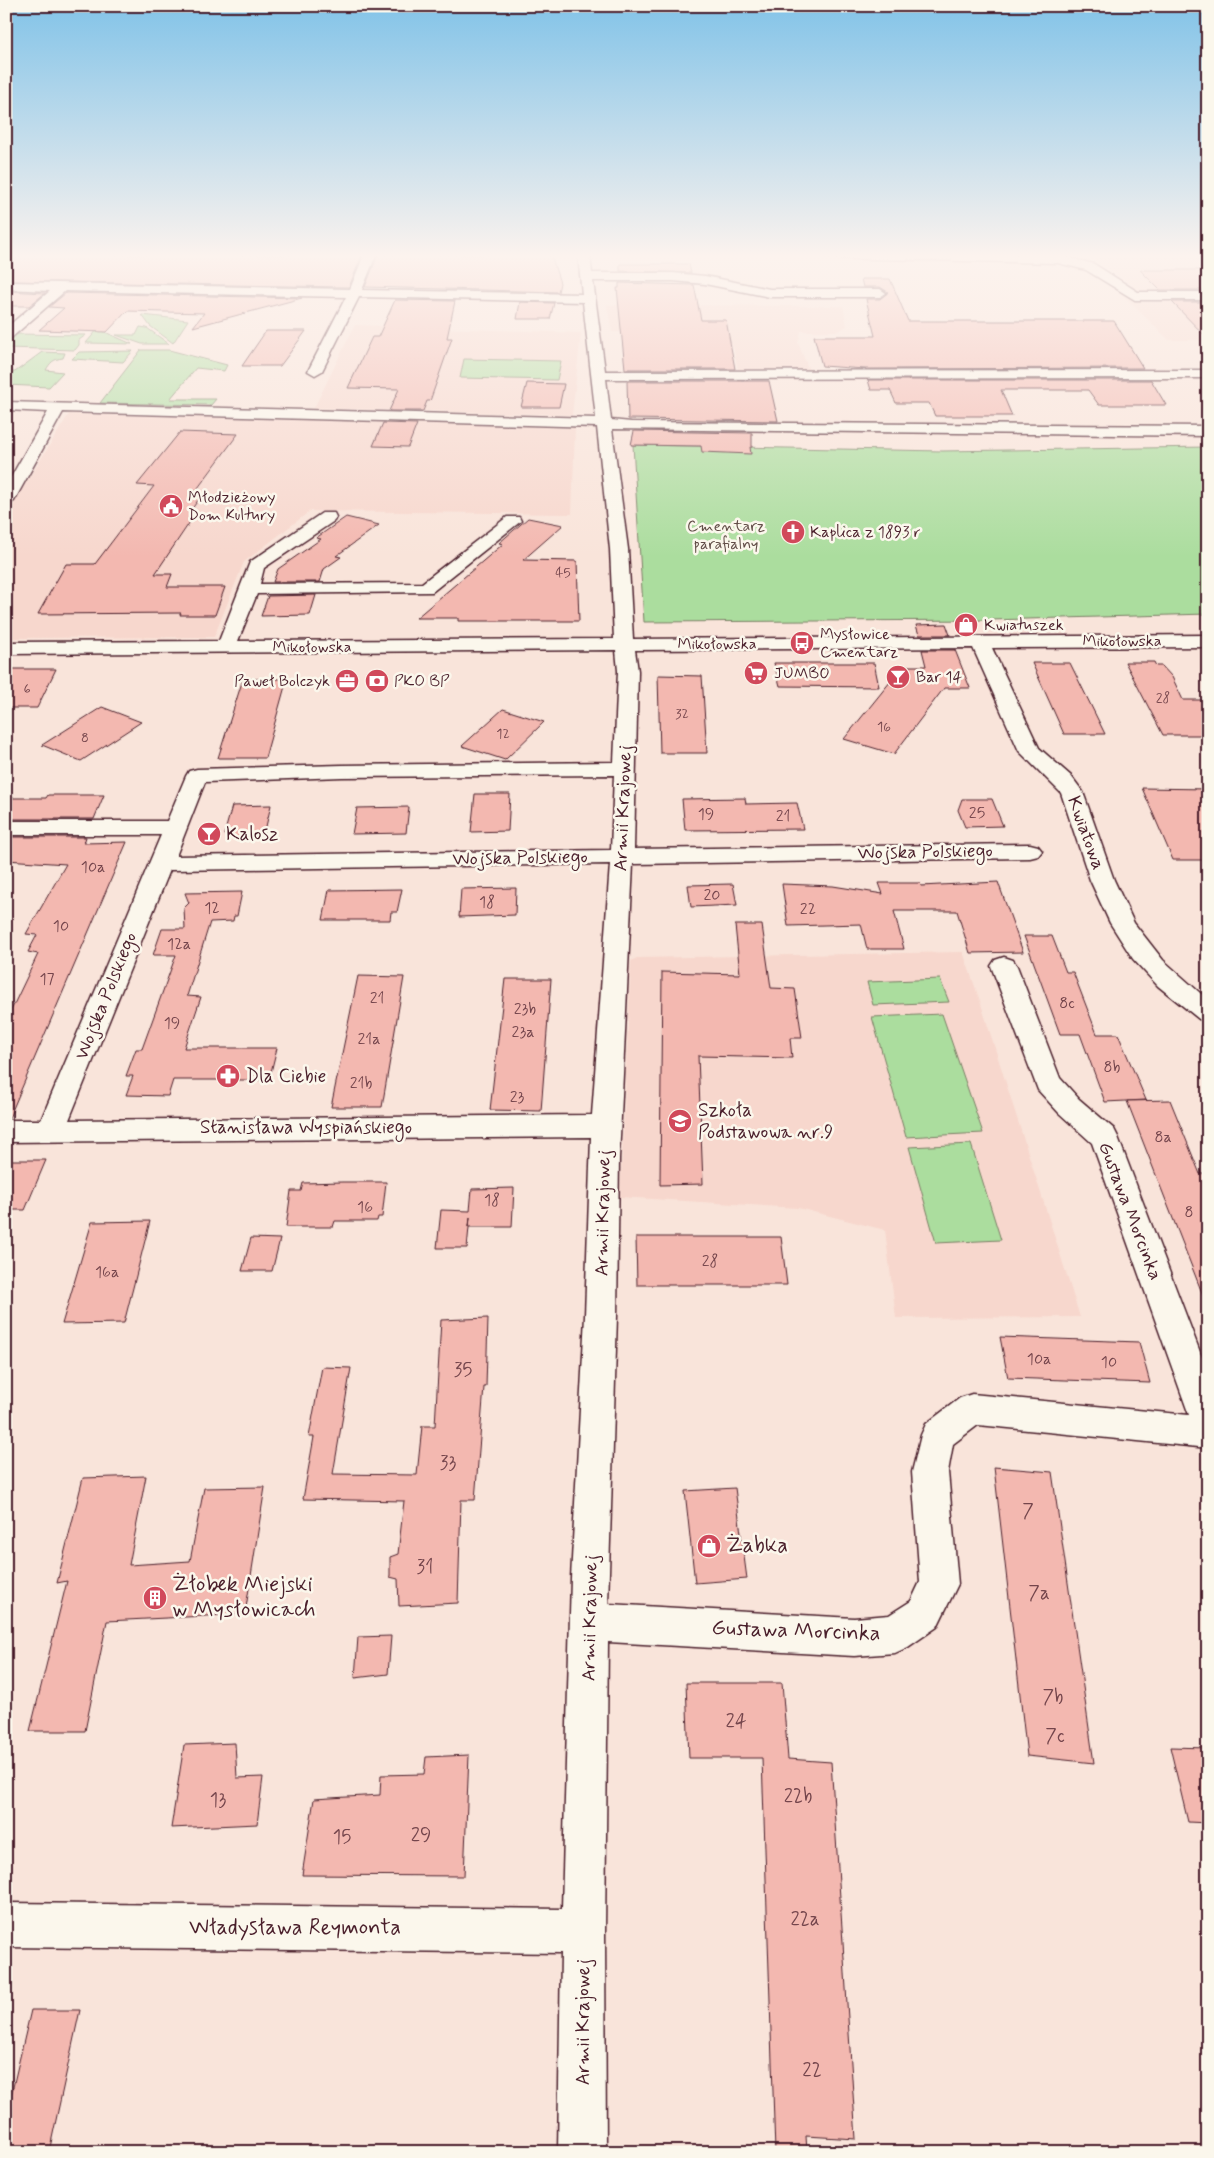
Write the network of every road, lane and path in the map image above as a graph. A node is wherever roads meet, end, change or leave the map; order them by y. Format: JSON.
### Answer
{"nodes":[{"id":1,"x":323,"y":356,"type":"edge"},
{"id":2,"x":596,"y":356,"type":"edge"},
{"id":3,"x":315,"y":371,"type":"dead end"},
{"id":4,"x":1208,"y":374,"type":"edge"},
{"id":5,"x":599,"y":375,"type":"junction"},
{"id":6,"x":6,"y":406,"type":"edge"},
{"id":7,"x":58,"y":407,"type":"junction"},
{"id":8,"x":604,"y":424,"type":"junction"},
{"id":9,"x":762,"y":428,"type":"junction"},
{"id":10,"x":1208,"y":431,"type":"edge"},
{"id":11,"x":762,"y":445,"type":"dead end"},
{"id":12,"x":6,"y":501,"type":"edge"},
{"id":13,"x":328,"y":517,"type":"dead end"},
{"id":14,"x":513,"y":521,"type":"dead end"},
{"id":15,"x":250,"y":589,"type":"junction"},
{"id":16,"x":1208,"y":640,"type":"edge"},
{"id":17,"x":980,"y":642,"type":"junction"},
{"id":18,"x":625,"y":644,"type":"junction"},
{"id":19,"x":226,"y":647,"type":"junction"},
{"id":20,"x":6,"y":648,"type":"edge"},
{"id":21,"x":625,"y":768,"type":"junction"},
{"id":22,"x":6,"y":828,"type":"edge"},
{"id":23,"x":175,"y":828,"type":"junction"},
{"id":24,"x":1030,"y":851,"type":"dead end"},
{"id":25,"x":622,"y":856,"type":"junction"},
{"id":26,"x":161,"y":863,"type":"junction"},
{"id":27,"x":1004,"y":966,"type":"dead end"},
{"id":28,"x":1208,"y":1013,"type":"edge"},
{"id":29,"x":606,"y":1126,"type":"junction"},
{"id":30,"x":51,"y":1130,"type":"junction"},
{"id":31,"x":6,"y":1131,"type":"edge"},
{"id":32,"x":1208,"y":1419,"type":"edge"},
{"id":33,"x":1208,"y":1432,"type":"edge"},
{"id":34,"x":589,"y":1622,"type":"junction"},
{"id":35,"x":6,"y":1925,"type":"edge"},
{"id":36,"x":583,"y":1932,"type":"junction"},
{"id":37,"x":582,"y":2152,"type":"edge"}],
"edges":[{"from":1,"to":3,"type":"street"},
{"from":2,"to":5,"type":"street","name":"Armii Krajowej"},
{"from":4,"to":5,"type":"street"},
{"from":5,"to":8,"type":"street","name":"Armii Krajowej"},
{"from":6,"to":7,"type":"street"},
{"from":7,"to":8,"type":"street"},
{"from":7,"to":12,"type":"street"},
{"from":8,"to":9,"type":"street"},
{"from":8,"to":18,"type":"street","name":"Armii Krajowej"},
{"from":9,"to":10,"type":"street"},
{"from":9,"to":11,"type":"street"},
{"from":13,"to":15,"type":"street"},
{"from":14,"to":15,"type":"street"},
{"from":15,"to":19,"type":"street"},
{"from":16,"to":17,"type":"street","name":"Mikołowska"},
{"from":17,"to":18,"type":"street","name":"Mikołowska"},
{"from":17,"to":28,"type":"street","name":"Kwiatowa"},
{"from":18,"to":19,"type":"street","name":"Mikołowska"},
{"from":18,"to":21,"type":"street","name":"Armii Krajowej"},
{"from":19,"to":20,"type":"street","name":"Mikołowska"},
{"from":21,"to":23,"type":"street","name":"Wojska Polskiego"},
{"from":21,"to":25,"type":"street","name":"Armii Krajowej"},
{"from":22,"to":23,"type":"street"},
{"from":23,"to":26,"type":"street","name":"Wojska Polskiego"},
{"from":24,"to":25,"type":"street","name":"Wojska Polskiego"},
{"from":25,"to":26,"type":"street","name":"Wojska Polskiego"},
{"from":25,"to":29,"type":"street","name":"Armii Krajowej"},
{"from":26,"to":30,"type":"street","name":"Wojska Polskiego"},
{"from":27,"to":32,"type":"street","name":"Gustawa Morcinka"},
{"from":29,"to":30,"type":"street","name":"Stanisława Wyspiańskiego"},
{"from":29,"to":34,"type":"street","name":"Armii Krajowej"},
{"from":30,"to":31,"type":"street","name":"Stanisława Wyspiańskiego"},
{"from":33,"to":34,"type":"street","name":"Gustawa Morcinka"},
{"from":34,"to":36,"type":"street","name":"Armii Krajowej"},
{"from":35,"to":36,"type":"street","name":"Władysława Reymonta"},
{"from":36,"to":37,"type":"street","name":"Armii Krajowej"}]}
